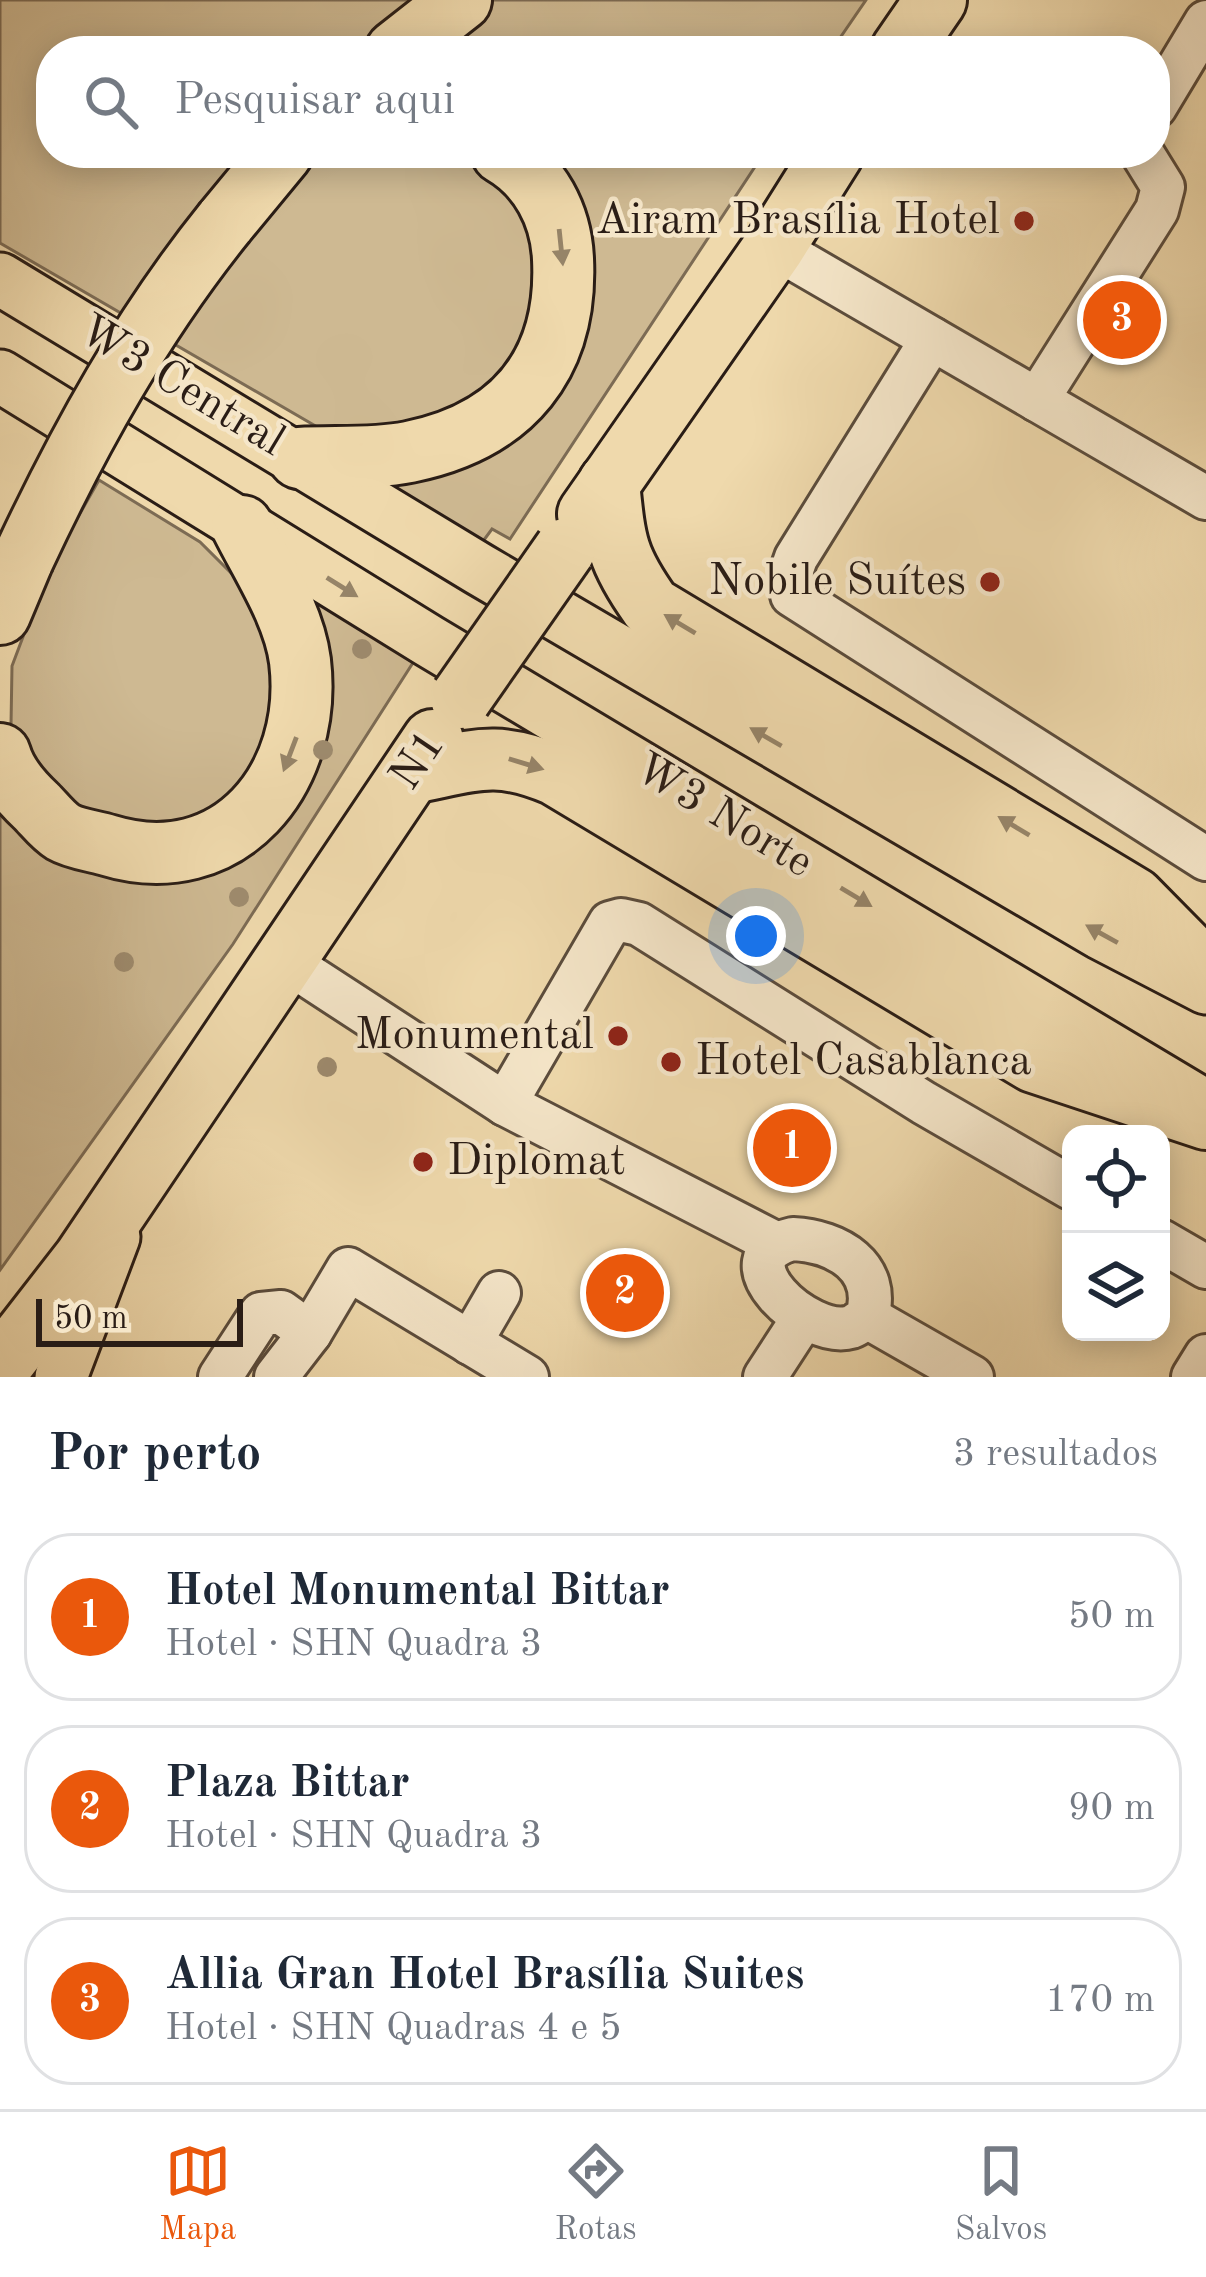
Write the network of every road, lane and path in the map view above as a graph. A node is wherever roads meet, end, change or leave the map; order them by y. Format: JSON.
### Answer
{"nodes":[{"id":1,"x":461,"y":0,"type":"edge"},
{"id":2,"x":936,"y":0,"type":"edge"},
{"id":3,"x":1206,"y":22,"type":"edge"},
{"id":4,"x":415,"y":36,"type":"edge"},
{"id":5,"x":911,"y":36,"type":"edge"},
{"id":6,"x":1170,"y":82,"type":"edge"},
{"id":7,"x":269,"y":168,"type":"edge"},
{"id":8,"x":523,"y":168,"type":"edge"},
{"id":9,"x":824,"y":168,"type":"edge"},
{"id":10,"x":1151,"y":168,"type":"edge"},
{"id":11,"x":774,"y":247,"type":"junction"},
{"id":12,"x":0,"y":279,"type":"edge"},
{"id":13,"x":932,"y":339,"type":"junction"},
{"id":14,"x":0,"y":376,"type":"edge"},
{"id":15,"x":1037,"y":400,"type":"junction"},
{"id":16,"x":299,"y":458,"type":"junction"},
{"id":17,"x":609,"y":483,"type":"junction"},
{"id":18,"x":1206,"y":498,"type":"edge"},
{"id":19,"x":242,"y":526,"type":"junction"},
{"id":20,"x":0,"y":614,"type":"edge"},
{"id":21,"x":0,"y":754,"type":"edge"},
{"id":22,"x":412,"y":773,"type":"junction"},
{"id":23,"x":1206,"y":859,"type":"edge"},
{"id":24,"x":284,"y":961,"type":"junction"},
{"id":25,"x":1206,"y":971,"type":"edge"},
{"id":26,"x":1206,"y":988,"type":"edge"},
{"id":27,"x":505,"y":1103,"type":"junction"},
{"id":28,"x":1206,"y":1106,"type":"edge"},
{"id":29,"x":1206,"y":1119,"type":"edge"},
{"id":30,"x":134,"y":1184,"type":"junction"},
{"id":31,"x":1062,"y":1184,"type":"edge"},
{"id":32,"x":775,"y":1243,"type":"junction"},
{"id":33,"x":1170,"y":1245,"type":"edge"},
{"id":34,"x":1206,"y":1267,"type":"edge"},
{"id":35,"x":499,"y":1293,"type":"dead end"},
{"id":36,"x":804,"y":1317,"type":"junction"},
{"id":37,"x":867,"y":1317,"type":"junction"},
{"id":38,"x":310,"y":1333,"type":"junction"},
{"id":39,"x":470,"y":1343,"type":"junction"},
{"id":40,"x":1206,"y":1356,"type":"edge"},
{"id":41,"x":0,"y":1367,"type":"edge"},
{"id":42,"x":61,"y":1377,"type":"edge"},
{"id":43,"x":220,"y":1377,"type":"edge"},
{"id":44,"x":276,"y":1377,"type":"edge"},
{"id":45,"x":526,"y":1377,"type":"edge"},
{"id":46,"x":765,"y":1377,"type":"edge"},
{"id":47,"x":972,"y":1377,"type":"edge"},
{"id":48,"x":1193,"y":1377,"type":"edge"}],
"edges":[{"from":1,"to":4,"type":"highway"},
{"from":2,"to":5,"type":"highway"},
{"from":3,"to":6,"type":"street"},
{"from":7,"to":20,"type":"highway","bridge":true},
{"from":8,"to":16,"type":"highway","one_way":true},
{"from":9,"to":11,"type":"highway","name":"N1"},
{"from":10,"to":15,"type":"street"},
{"from":11,"to":13,"type":"street"},
{"from":11,"to":17,"type":"highway","name":"N1"},
{"from":12,"to":16,"type":"main road","name":"W3 Central"},
{"from":13,"to":15,"type":"street"},
{"from":13,"to":23,"type":"street"},
{"from":14,"to":19,"type":"main road","name":"W3 Central"},
{"from":15,"to":18,"type":"street"},
{"from":26,"to":16,"type":"main road","name":"W3 Norte","one_way":true},
{"from":17,"to":22,"type":"highway","name":"N1","bridge":true},
{"from":25,"to":17,"type":"highway","one_way":true},
{"from":19,"to":21,"type":"highway","one_way":true},
{"from":19,"to":28,"type":"main road","name":"W3 Norte","one_way":true},
{"from":22,"to":24,"type":"highway","name":"N1"},
{"from":22,"to":29,"type":"highway","one_way":true},
{"from":24,"to":27,"type":"street"},
{"from":24,"to":30,"type":"highway","name":"N1"},
{"from":27,"to":31,"type":"street"},
{"from":27,"to":32,"type":"street"},
{"from":30,"to":41,"type":"highway","name":"N1"},
{"from":30,"to":42,"type":"main road"},
{"from":32,"to":36,"type":"street"},
{"from":32,"to":37,"type":"street"},
{"from":33,"to":34,"type":"street"},
{"from":35,"to":39,"type":"street"},
{"from":36,"to":37,"type":"street"},
{"from":36,"to":46,"type":"street"},
{"from":37,"to":47,"type":"street"},
{"from":38,"to":39,"type":"street"},
{"from":38,"to":43,"type":"street"},
{"from":38,"to":44,"type":"street"},
{"from":39,"to":45,"type":"street"},
{"from":40,"to":48,"type":"street"}]}
